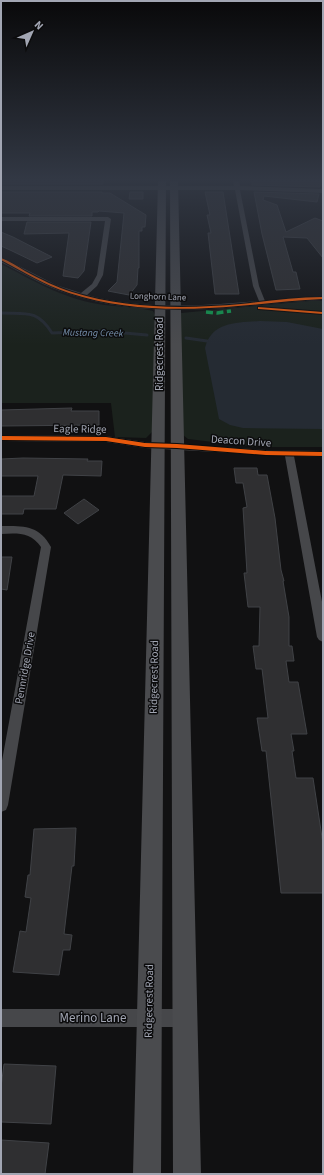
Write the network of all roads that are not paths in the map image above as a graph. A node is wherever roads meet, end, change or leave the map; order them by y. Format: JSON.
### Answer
{"nodes":[{"id":1,"x":106,"y":236,"type":"edge"},
{"id":2,"x":161,"y":236,"type":"edge"},
{"id":3,"x":174,"y":236,"type":"edge"},
{"id":4,"x":246,"y":236,"type":"edge"},
{"id":5,"x":1,"y":259,"type":"edge"},
{"id":6,"x":82,"y":296,"type":"junction"},
{"id":7,"x":323,"y":298,"type":"edge"},
{"id":8,"x":263,"y":303,"type":"junction"},
{"id":9,"x":160,"y":307,"type":"junction"},
{"id":10,"x":175,"y":307,"type":"junction"},
{"id":11,"x":1,"y":438,"type":"edge"},
{"id":12,"x":168,"y":446,"type":"junction"},
{"id":13,"x":289,"y":453,"type":"junction"},
{"id":14,"x":323,"y":454,"type":"edge"},
{"id":15,"x":1,"y":530,"type":"edge"},
{"id":16,"x":323,"y":637,"type":"edge"},
{"id":17,"x":1,"y":805,"type":"edge"},
{"id":18,"x":1,"y":1018,"type":"edge"},
{"id":19,"x":149,"y":1018,"type":"junction"},
{"id":20,"x":185,"y":1018,"type":"junction"},
{"id":21,"x":147,"y":1174,"type":"edge"},
{"id":22,"x":187,"y":1174,"type":"edge"}],
"edges":[{"from":1,"to":6,"type":"street"},
{"from":2,"to":9,"type":"main road","name":"Ridgecrest Road"},
{"from":3,"to":10,"type":"main road","name":"Ridgecrest Road"},
{"from":4,"to":8,"type":"street"},
{"from":5,"to":6,"type":"street","name":"Longhorn Lane"},
{"from":6,"to":9,"type":"street","name":"Longhorn Lane"},
{"from":7,"to":8,"type":"street","name":"Longhorn Lane"},
{"from":8,"to":10,"type":"street","name":"Longhorn Lane"},
{"from":9,"to":10,"type":"street","name":"Longhorn Lane"},
{"from":9,"to":12,"type":"main road","name":"Ridgecrest Road"},
{"from":10,"to":12,"type":"main road","name":"Ridgecrest Road"},
{"from":11,"to":12,"type":"street","name":"Eagle Ridge"},
{"from":12,"to":13,"type":"street","name":"Deacon Drive"},
{"from":12,"to":19,"type":"main road","name":"Ridgecrest Road"},
{"from":12,"to":20,"type":"main road","name":"Ridgecrest Road"},
{"from":13,"to":14,"type":"street","name":"Deacon Drive"},
{"from":13,"to":16,"type":"street"},
{"from":15,"to":17,"type":"street","name":"Pennridge Drive"},
{"from":18,"to":19,"type":"street","name":"Merino Lane"},
{"from":19,"to":20,"type":"street","name":"Merino Lane"},
{"from":19,"to":21,"type":"main road","name":"Ridgecrest Road"},
{"from":20,"to":22,"type":"main road","name":"Ridgecrest Road"}]}
